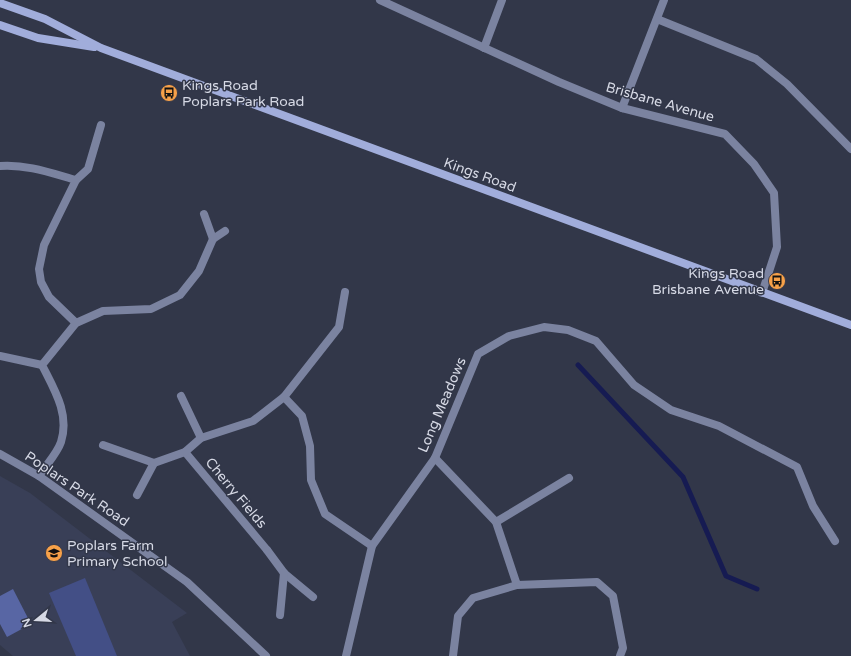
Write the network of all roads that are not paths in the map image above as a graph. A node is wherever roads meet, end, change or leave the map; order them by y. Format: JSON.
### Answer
{"nodes":[{"id":1,"x":380,"y":0,"type":"edge"},
{"id":2,"x":502,"y":0,"type":"edge"},
{"id":3,"x":664,"y":0,"type":"edge"},
{"id":4,"x":0,"y":3,"type":"edge"},
{"id":5,"x":657,"y":19,"type":"junction"},
{"id":6,"x":0,"y":25,"type":"edge"},
{"id":7,"x":101,"y":48,"type":"junction"},
{"id":8,"x":484,"y":48,"type":"junction"},
{"id":9,"x":622,"y":108,"type":"junction"},
{"id":10,"x":101,"y":125,"type":"dead end"},
{"id":11,"x":851,"y":149,"type":"edge"},
{"id":12,"x":0,"y":166,"type":"edge"},
{"id":13,"x":76,"y":180,"type":"junction"},
{"id":14,"x":204,"y":214,"type":"dead end"},
{"id":15,"x":225,"y":231,"type":"dead end"},
{"id":16,"x":213,"y":239,"type":"junction"},
{"id":17,"x":345,"y":292,"type":"dead end"},
{"id":18,"x":762,"y":293,"type":"junction"},
{"id":19,"x":76,"y":323,"type":"junction"},
{"id":20,"x":851,"y":325,"type":"edge"},
{"id":21,"x":0,"y":356,"type":"edge"},
{"id":22,"x":42,"y":365,"type":"junction"},
{"id":23,"x":181,"y":396,"type":"dead end"},
{"id":24,"x":284,"y":397,"type":"junction"},
{"id":25,"x":201,"y":438,"type":"junction"},
{"id":26,"x":103,"y":445,"type":"dead end"},
{"id":27,"x":185,"y":452,"type":"junction"},
{"id":28,"x":0,"y":454,"type":"edge"},
{"id":29,"x":435,"y":458,"type":"junction"},
{"id":30,"x":154,"y":463,"type":"junction"},
{"id":31,"x":39,"y":476,"type":"junction"},
{"id":32,"x":569,"y":478,"type":"dead end"},
{"id":33,"x":137,"y":495,"type":"dead end"},
{"id":34,"x":496,"y":522,"type":"junction"},
{"id":35,"x":835,"y":541,"type":"dead end"},
{"id":36,"x":372,"y":546,"type":"junction"},
{"id":37,"x":284,"y":573,"type":"junction"},
{"id":38,"x":517,"y":585,"type":"junction"},
{"id":39,"x":313,"y":597,"type":"dead end"},
{"id":40,"x":280,"y":615,"type":"dead end"},
{"id":41,"x":266,"y":656,"type":"edge"},
{"id":42,"x":346,"y":656,"type":"edge"},
{"id":43,"x":453,"y":656,"type":"edge"},
{"id":44,"x":620,"y":656,"type":"edge"}],
"edges":[{"from":1,"to":8,"type":"street","name":"Brisbane Avenue"},
{"from":2,"to":8,"type":"street"},
{"from":3,"to":5,"type":"street"},
{"from":4,"to":7,"type":"street","name":"Kings Road"},
{"from":5,"to":9,"type":"street"},
{"from":5,"to":11,"type":"street"},
{"from":6,"to":7,"type":"street","name":"Kings Road"},
{"from":7,"to":18,"type":"street","name":"Kings Road"},
{"from":8,"to":9,"type":"street","name":"Brisbane Avenue"},
{"from":9,"to":18,"type":"street","name":"Brisbane Avenue"},
{"from":10,"to":13,"type":"street"},
{"from":12,"to":13,"type":"street"},
{"from":13,"to":19,"type":"street"},
{"from":14,"to":16,"type":"street"},
{"from":15,"to":16,"type":"street"},
{"from":16,"to":19,"type":"street"},
{"from":17,"to":24,"type":"street","name":"Cherry Fields"},
{"from":18,"to":20,"type":"street","name":"Kings Road"},
{"from":19,"to":22,"type":"street"},
{"from":21,"to":22,"type":"street"},
{"from":22,"to":31,"type":"street"},
{"from":23,"to":25,"type":"street"},
{"from":24,"to":25,"type":"street","name":"Cherry Fields"},
{"from":24,"to":36,"type":"street"},
{"from":25,"to":27,"type":"street","name":"Cherry Fields"},
{"from":26,"to":30,"type":"street"},
{"from":27,"to":30,"type":"street","name":"Cherry Fields"},
{"from":27,"to":37,"type":"street","name":"Cherry Fields"},
{"from":28,"to":31,"type":"street","name":"Poplars Park Road"},
{"from":29,"to":34,"type":"street"},
{"from":29,"to":35,"type":"street","name":"Long Meadows"},
{"from":29,"to":36,"type":"street","name":"Long Meadows"},
{"from":30,"to":33,"type":"street"},
{"from":31,"to":41,"type":"street","name":"Poplars Park Road"},
{"from":32,"to":34,"type":"street"},
{"from":34,"to":38,"type":"street"},
{"from":36,"to":42,"type":"street","name":"Long Meadows"},
{"from":37,"to":39,"type":"street","name":"Cherry Fields"},
{"from":37,"to":40,"type":"street"},
{"from":38,"to":43,"type":"street"},
{"from":38,"to":44,"type":"street"}]}
